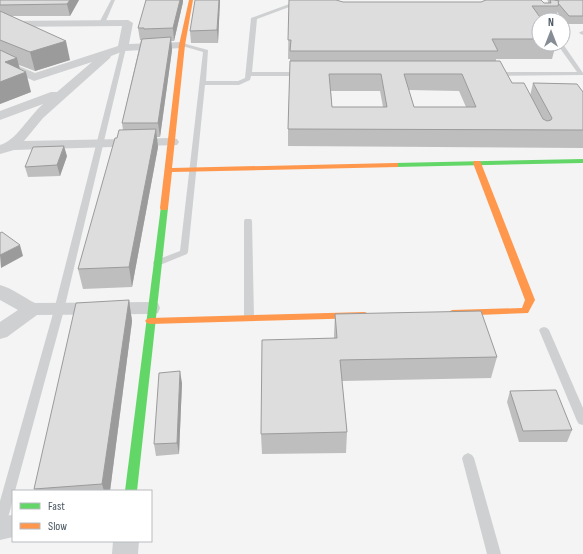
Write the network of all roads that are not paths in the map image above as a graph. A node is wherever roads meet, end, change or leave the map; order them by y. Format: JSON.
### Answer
{"nodes":[{"id":1,"x":113,"y":0,"type":"edge"},
{"id":2,"x":191,"y":0,"type":"edge"},
{"id":3,"x":305,"y":6,"type":"edge"},
{"id":4,"x":0,"y":24,"type":"edge"},
{"id":5,"x":102,"y":24,"type":"junction"},
{"id":6,"x":182,"y":45,"type":"junction"},
{"id":7,"x":117,"y":50,"type":"junction"},
{"id":8,"x":566,"y":52,"type":"edge"},
{"id":9,"x":0,"y":61,"type":"edge"},
{"id":10,"x":249,"y":74,"type":"junction"},
{"id":11,"x":304,"y":74,"type":"edge"},
{"id":12,"x":487,"y":74,"type":"edge"},
{"id":13,"x":511,"y":74,"type":"junction"},
{"id":14,"x":582,"y":74,"type":"edge"},
{"id":15,"x":514,"y":81,"type":"edge"},
{"id":16,"x":202,"y":83,"type":"junction"},
{"id":17,"x":65,"y":91,"type":"junction"},
{"id":18,"x":0,"y":116,"type":"edge"},
{"id":19,"x":172,"y":142,"type":"junction"},
{"id":20,"x":98,"y":144,"type":"junction"},
{"id":21,"x":6,"y":148,"type":"edge"},
{"id":22,"x":583,"y":161,"type":"edge"},
{"id":23,"x":477,"y":163,"type":"junction"},
{"id":24,"x":193,"y":169,"type":"junction"},
{"id":25,"x":169,"y":170,"type":"junction"},
{"id":26,"x":248,"y":221,"type":"dead end"},
{"id":27,"x":157,"y":263,"type":"junction"},
{"id":28,"x":0,"y":291,"type":"edge"},
{"id":29,"x":33,"y":309,"type":"junction"},
{"id":30,"x":59,"y":310,"type":"junction"},
{"id":31,"x":446,"y":313,"type":"edge"},
{"id":32,"x":150,"y":315,"type":"junction"},
{"id":33,"x":375,"y":315,"type":"edge"},
{"id":34,"x":249,"y":318,"type":"junction"},
{"id":35,"x":544,"y":330,"type":"dead end"},
{"id":36,"x":0,"y":332,"type":"edge"},
{"id":37,"x":583,"y":421,"type":"edge"},
{"id":38,"x":468,"y":458,"type":"dead end"},
{"id":39,"x":131,"y":490,"type":"edge"},
{"id":40,"x":0,"y":523,"type":"edge"},
{"id":41,"x":12,"y":526,"type":"edge"},
{"id":42,"x":0,"y":528,"type":"edge"},
{"id":43,"x":126,"y":542,"type":"edge"},
{"id":44,"x":125,"y":554,"type":"edge"},
{"id":45,"x":494,"y":554,"type":"edge"}],
"edges":[{"from":1,"to":5,"type":"lane"},
{"from":2,"to":6,"type":"street"},
{"from":3,"to":10,"type":"lane"},
{"from":4,"to":5,"type":"street"},
{"from":5,"to":7,"type":"street"},
{"from":6,"to":7,"type":"street"},
{"from":6,"to":16,"type":"lane"},
{"from":6,"to":19,"type":"street"},
{"from":7,"to":9,"type":"street"},
{"from":7,"to":17,"type":"street"},
{"from":7,"to":20,"type":"lane"},
{"from":8,"to":14,"type":"lane"},
{"from":10,"to":11,"type":"lane"},
{"from":10,"to":16,"type":"lane"},
{"from":12,"to":13,"type":"lane"},
{"from":13,"to":14,"type":"lane"},
{"from":13,"to":15,"type":"lane"},
{"from":16,"to":24,"type":"lane"},
{"from":17,"to":18,"type":"street"},
{"from":17,"to":21,"type":"street"},
{"from":19,"to":20,"type":"street"},
{"from":19,"to":25,"type":"street"},
{"from":20,"to":21,"type":"street"},
{"from":20,"to":30,"type":"lane"},
{"from":22,"to":23,"type":"street"},
{"from":23,"to":24,"type":"street"},
{"from":23,"to":31,"type":"street"},
{"from":24,"to":25,"type":"street"},
{"from":24,"to":27,"type":"lane"},
{"from":25,"to":27,"type":"street"},
{"from":26,"to":34,"type":"lane"},
{"from":27,"to":32,"type":"street"},
{"from":28,"to":29,"type":"street"},
{"from":29,"to":30,"type":"street"},
{"from":29,"to":36,"type":"street"},
{"from":30,"to":32,"type":"street"},
{"from":30,"to":40,"type":"lane"},
{"from":32,"to":34,"type":"street"},
{"from":32,"to":39,"type":"street"},
{"from":33,"to":34,"type":"street"},
{"from":35,"to":37,"type":"lane"},
{"from":38,"to":45,"type":"lane"},
{"from":41,"to":42,"type":"street"},
{"from":43,"to":44,"type":"street"}]}
